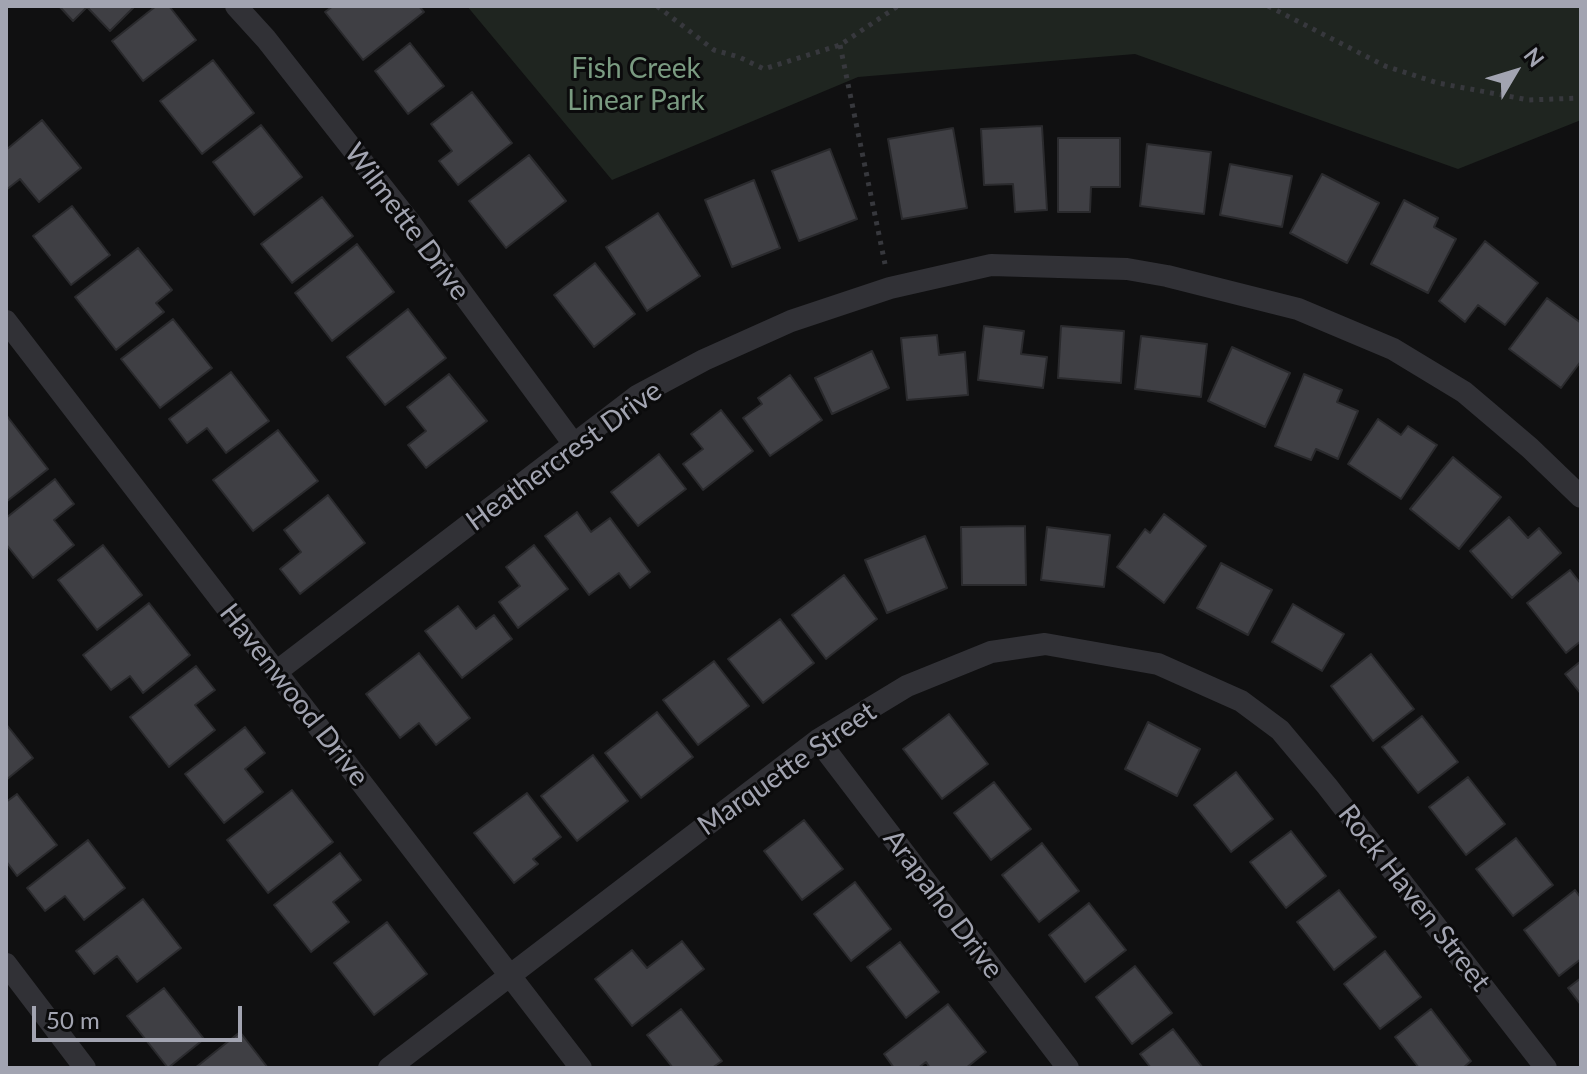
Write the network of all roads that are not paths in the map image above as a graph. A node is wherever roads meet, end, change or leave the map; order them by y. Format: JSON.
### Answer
{"nodes":[{"id":1,"x":236,"y":6,"type":"edge"},
{"id":2,"x":6,"y":321,"type":"edge"},
{"id":3,"x":573,"y":443,"type":"junction"},
{"id":4,"x":1581,"y":497,"type":"edge"},
{"id":5,"x":276,"y":672,"type":"junction"},
{"id":6,"x":1280,"y":730,"type":"joint"},
{"id":7,"x":818,"y":740,"type":"junction"},
{"id":8,"x":6,"y":964,"type":"edge"},
{"id":9,"x":510,"y":976,"type":"junction"},
{"id":10,"x":85,"y":1068,"type":"edge"},
{"id":11,"x":389,"y":1068,"type":"edge"},
{"id":12,"x":581,"y":1068,"type":"edge"},
{"id":13,"x":1068,"y":1068,"type":"edge"},
{"id":14,"x":1546,"y":1068,"type":"edge"}],
"edges":[{"from":1,"to":3,"type":"street","name":"Wilmette Drive"},
{"from":2,"to":5,"type":"street","name":"Havenwood Drive"},
{"from":3,"to":4,"type":"street","name":"Heathercrest Drive"},
{"from":3,"to":5,"type":"street","name":"Heathercrest Drive"},
{"from":5,"to":9,"type":"street","name":"Havenwood Drive"},
{"from":6,"to":7,"type":"street","name":"Marquette Street"},
{"from":6,"to":14,"type":"street","name":"Rock Haven Street"},
{"from":7,"to":9,"type":"street","name":"Marquette Street"},
{"from":7,"to":13,"type":"street","name":"Arapaho Drive"},
{"from":8,"to":10,"type":"street"},
{"from":9,"to":11,"type":"street","name":"Marquette Street"},
{"from":9,"to":12,"type":"street","name":"Havenwood Drive"}]}
